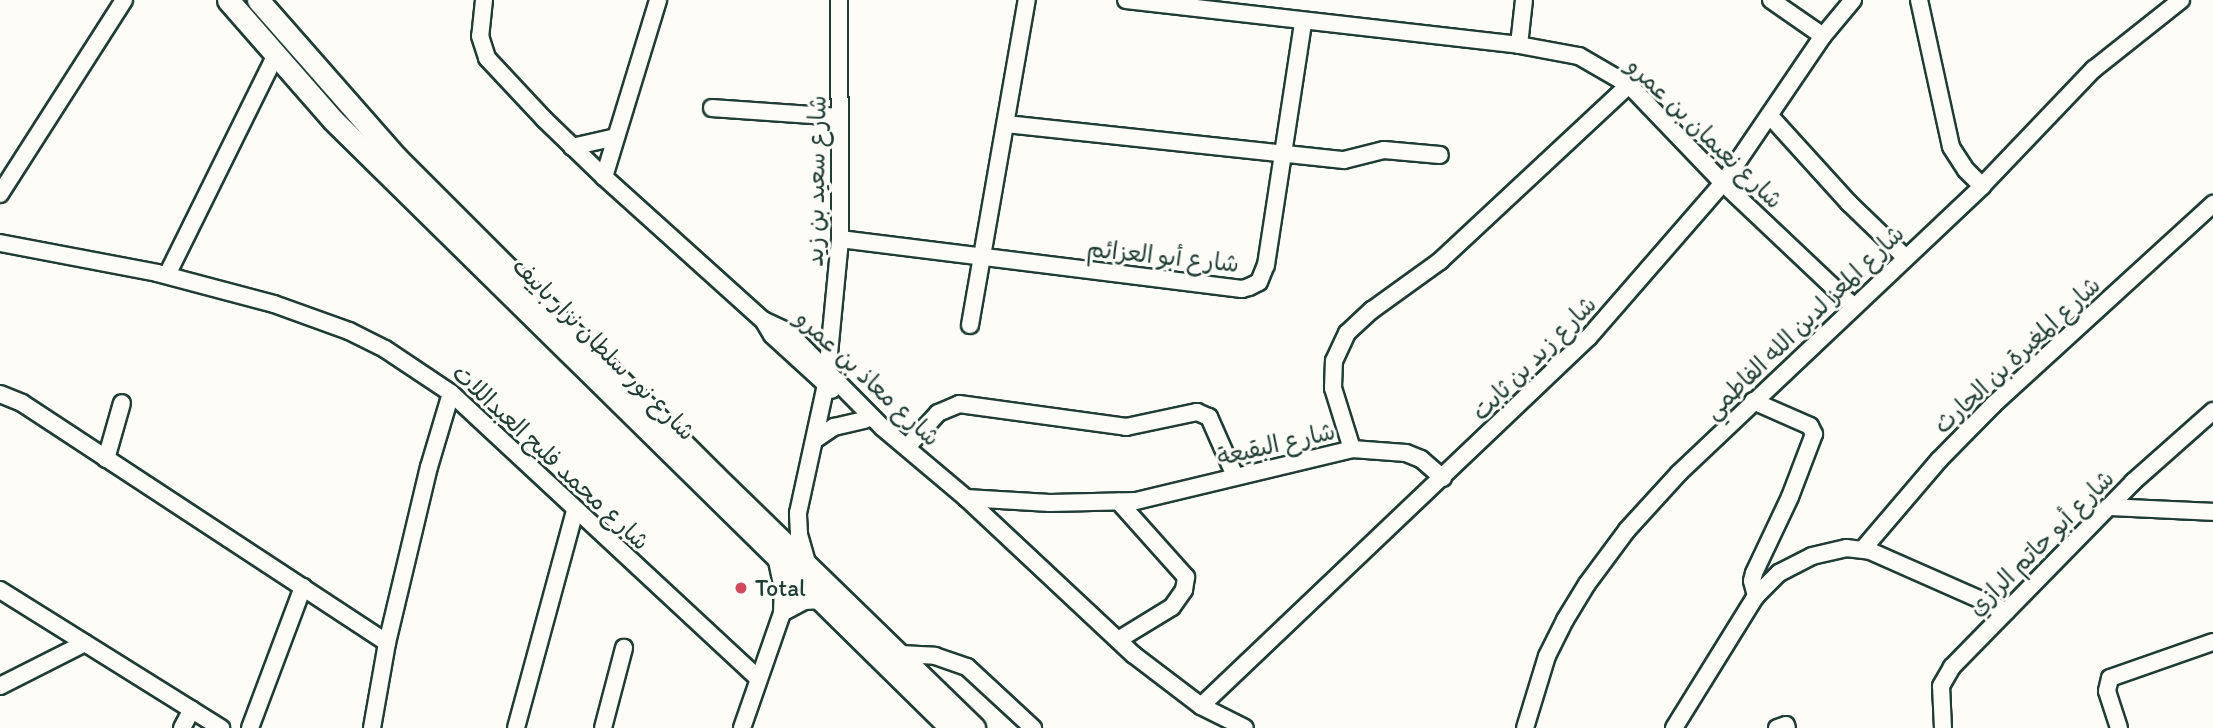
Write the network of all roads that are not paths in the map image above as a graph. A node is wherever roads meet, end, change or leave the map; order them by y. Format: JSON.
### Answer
{"nodes":[{"id":1,"x":124,"y":0,"type":"edge"},
{"id":2,"x":258,"y":0,"type":"edge"},
{"id":3,"x":484,"y":0,"type":"edge"},
{"id":4,"x":658,"y":0,"type":"edge"},
{"id":5,"x":839,"y":0,"type":"edge"},
{"id":6,"x":1027,"y":0,"type":"edge"},
{"id":7,"x":1126,"y":0,"type":"edge"},
{"id":8,"x":1524,"y":0,"type":"edge"},
{"id":9,"x":1771,"y":0,"type":"edge"},
{"id":10,"x":1853,"y":0,"type":"edge"},
{"id":11,"x":1919,"y":0,"type":"edge"},
{"id":12,"x":2181,"y":0,"type":"edge"},
{"id":13,"x":227,"y":3,"type":"edge"},
{"id":14,"x":1303,"y":22,"type":"junction"},
{"id":15,"x":1823,"y":36,"type":"junction"},
{"id":16,"x":1519,"y":45,"type":"junction"},
{"id":17,"x":275,"y":56,"type":"junction"},
{"id":18,"x":1629,"y":85,"type":"junction"},
{"id":19,"x":712,"y":108,"type":"dead end"},
{"id":20,"x":1770,"y":116,"type":"junction"},
{"id":21,"x":840,"y":117,"type":"junction"},
{"id":22,"x":1006,"y":124,"type":"junction"},
{"id":23,"x":616,"y":137,"type":"junction"},
{"id":24,"x":572,"y":147,"type":"junction"},
{"id":25,"x":1281,"y":154,"type":"junction"},
{"id":26,"x":1440,"y":155,"type":"dead end"},
{"id":27,"x":604,"y":177,"type":"junction"},
{"id":28,"x":1723,"y":183,"type":"junction"},
{"id":29,"x":1982,"y":186,"type":"junction"},
{"id":30,"x":0,"y":194,"type":"edge"},
{"id":31,"x":2213,"y":204,"type":"edge"},
{"id":32,"x":841,"y":239,"type":"junction"},
{"id":33,"x":0,"y":243,"type":"edge"},
{"id":34,"x":1905,"y":257,"type":"junction"},
{"id":35,"x":982,"y":259,"type":"junction"},
{"id":36,"x":167,"y":275,"type":"junction"},
{"id":37,"x":1852,"y":305,"type":"junction"},
{"id":38,"x":970,"y":325,"type":"dead end"},
{"id":39,"x":827,"y":378,"type":"junction"},
{"id":40,"x":451,"y":393,"type":"junction"},
{"id":41,"x":0,"y":394,"type":"edge"},
{"id":42,"x":1753,"y":401,"type":"junction"},
{"id":43,"x":122,"y":403,"type":"dead end"},
{"id":44,"x":2213,"y":411,"type":"edge"},
{"id":45,"x":865,"y":420,"type":"junction"},
{"id":46,"x":883,"y":428,"type":"junction"},
{"id":47,"x":816,"y":439,"type":"junction"},
{"id":48,"x":907,"y":447,"type":"junction"},
{"id":49,"x":1352,"y":449,"type":"junction"},
{"id":50,"x":106,"y":459,"type":"junction"},
{"id":51,"x":1235,"y":476,"type":"junction"},
{"id":52,"x":1443,"y":478,"type":"junction"},
{"id":53,"x":966,"y":498,"type":"junction"},
{"id":54,"x":1119,"y":502,"type":"junction"},
{"id":55,"x":2108,"y":507,"type":"junction"},
{"id":56,"x":575,"y":511,"type":"junction"},
{"id":57,"x":2213,"y":512,"type":"edge"},
{"id":58,"x":1863,"y":550,"type":"junction"},
{"id":59,"x":775,"y":556,"type":"junction"},
{"id":60,"x":807,"y":566,"type":"junction"},
{"id":61,"x":303,"y":587,"type":"junction"},
{"id":62,"x":0,"y":590,"type":"edge"},
{"id":63,"x":1756,"y":596,"type":"junction"},
{"id":64,"x":822,"y":600,"type":"junction"},
{"id":65,"x":2006,"y":611,"type":"junction"},
{"id":66,"x":782,"y":612,"type":"junction"},
{"id":67,"x":1118,"y":640,"type":"junction"},
{"id":68,"x":2213,"y":642,"type":"edge"},
{"id":69,"x":85,"y":643,"type":"junction"},
{"id":70,"x":387,"y":643,"type":"junction"},
{"id":71,"x":624,"y":648,"type":"dead end"},
{"id":72,"x":900,"y":654,"type":"junction"},
{"id":73,"x":759,"y":679,"type":"junction"},
{"id":74,"x":0,"y":686,"type":"edge"},
{"id":75,"x":1200,"y":706,"type":"junction"},
{"id":76,"x":192,"y":709,"type":"junction"},
{"id":77,"x":182,"y":728,"type":"edge"},
{"id":78,"x":221,"y":728,"type":"edge"},
{"id":79,"x":250,"y":728,"type":"edge"},
{"id":80,"x":372,"y":728,"type":"edge"},
{"id":81,"x":516,"y":728,"type":"edge"},
{"id":82,"x":603,"y":728,"type":"edge"},
{"id":83,"x":742,"y":728,"type":"edge"},
{"id":84,"x":951,"y":728,"type":"edge"},
{"id":85,"x":974,"y":728,"type":"edge"},
{"id":86,"x":1033,"y":728,"type":"edge"},
{"id":87,"x":1245,"y":728,"type":"edge"},
{"id":88,"x":1525,"y":728,"type":"edge"},
{"id":89,"x":1674,"y":728,"type":"edge"},
{"id":90,"x":1777,"y":728,"type":"edge"},
{"id":91,"x":1787,"y":728,"type":"edge"},
{"id":92,"x":1943,"y":728,"type":"edge"},
{"id":93,"x":2119,"y":728,"type":"edge"}],
"edges":[{"from":1,"to":30,"type":"street"},
{"from":2,"to":60,"type":"main road","name":"شارع نور سلطان نزار باييف"},
{"from":3,"to":24,"type":"street","name":"شارع معاذ بن عمرو"},
{"from":4,"to":23,"type":"street"},
{"from":5,"to":21,"type":"street","name":"شارع سعيد بن زيد"},
{"from":6,"to":22,"type":"street"},
{"from":7,"to":14,"type":"street","name":"شارع نعيمان بن عمرو"},
{"from":8,"to":16,"type":"street"},
{"from":9,"to":15,"type":"street"},
{"from":10,"to":15,"type":"street","name":"شارع زيد بن ثابت"},
{"from":11,"to":29,"type":"street"},
{"from":12,"to":29,"type":"street","name":"شارع المعز لدين الله الفاطمي"},
{"from":13,"to":17,"type":"main road","name":"شارع نور سلطان نزار باييف"},
{"from":14,"to":16,"type":"street","name":"شارع نعيمان بن عمرو"},
{"from":14,"to":25,"type":"street","name":"شارع أبو العزائم"},
{"from":15,"to":20,"type":"street","name":"شارع زيد بن ثابت"},
{"from":16,"to":18,"type":"street","name":"شارع نعيمان بن عمرو"},
{"from":17,"to":36,"type":"street"},
{"from":17,"to":59,"type":"main road","name":"شارع نور سلطان نزار باييف"},
{"from":18,"to":28,"type":"street","name":"شارع نعيمان بن عمرو"},
{"from":18,"to":49,"type":"street","name":"شارع البقيعة"},
{"from":19,"to":21,"type":"street"},
{"from":20,"to":28,"type":"street","name":"شارع زيد بن ثابت"},
{"from":20,"to":34,"type":"street"},
{"from":21,"to":32,"type":"street","name":"شارع سعيد بن زيد"},
{"from":22,"to":25,"type":"street"},
{"from":22,"to":35,"type":"street"},
{"from":23,"to":24,"type":"street"},
{"from":23,"to":27,"type":"street"},
{"from":24,"to":27,"type":"street","name":"شارع معاذ بن عمرو"},
{"from":25,"to":26,"type":"street"},
{"from":25,"to":35,"type":"street","name":"شارع أبو العزائم"},
{"from":27,"to":39,"type":"street","name":"شارع معاذ بن عمرو"},
{"from":28,"to":37,"type":"street","name":"شارع نعيمان بن عمرو"},
{"from":28,"to":52,"type":"street","name":"شارع زيد بن ثابت"},
{"from":29,"to":34,"type":"street","name":"شارع المعز لدين الله الفاطمي"},
{"from":31,"to":58,"type":"street","name":"شارع المغيرة بن الحارث"},
{"from":32,"to":35,"type":"street","name":"شارع أبو العزائم"},
{"from":32,"to":39,"type":"street","name":"شارع سعيد بن زيد"},
{"from":33,"to":36,"type":"street","name":"شارع محمد فليح العبداللات"},
{"from":34,"to":37,"type":"street","name":"شارع المعز لدين الله الفاطمي"},
{"from":35,"to":38,"type":"street"},
{"from":36,"to":40,"type":"street","name":"شارع محمد فليح العبداللات"},
{"from":37,"to":42,"type":"street","name":"شارع المعز لدين الله الفاطمي"},
{"from":39,"to":45,"type":"street"},
{"from":39,"to":46,"type":"street","name":"شارع معاذ بن عمرو"},
{"from":39,"to":47,"type":"street","name":"شارع سعيد بن زيد"},
{"from":40,"to":56,"type":"street","name":"شارع محمد فليح العبداللات"},
{"from":40,"to":70,"type":"street"},
{"from":41,"to":50,"type":"street"},
{"from":42,"to":63,"type":"street"},
{"from":42,"to":88,"type":"street","name":"شارع المعز لدين الله الفاطمي"},
{"from":43,"to":50,"type":"street"},
{"from":44,"to":55,"type":"street","name":"شارع أبو حاتم الرازي"},
{"from":45,"to":46,"type":"street"},
{"from":45,"to":47,"type":"street"},
{"from":46,"to":48,"type":"street","name":"شارع معاذ بن عمرو"},
{"from":47,"to":60,"type":"street","name":"شارع سعيد بن زيد"},
{"from":48,"to":51,"type":"street"},
{"from":48,"to":53,"type":"street","name":"شارع معاذ بن عمرو"},
{"from":49,"to":51,"type":"street","name":"شارع البقيعة"},
{"from":49,"to":52,"type":"street"},
{"from":50,"to":61,"type":"street"},
{"from":51,"to":54,"type":"street","name":"شارع البقيعة"},
{"from":52,"to":75,"type":"street","name":"شارع زيد بن ثابت"},
{"from":53,"to":54,"type":"street","name":"شارع البقيعة"},
{"from":53,"to":67,"type":"street","name":"شارع معاذ بن عمرو"},
{"from":54,"to":67,"type":"street"},
{"from":55,"to":57,"type":"street"},
{"from":55,"to":65,"type":"street","name":"شارع أبو حاتم الرازي"},
{"from":56,"to":73,"type":"street","name":"شارع محمد فليح العبداللات"},
{"from":56,"to":81,"type":"street"},
{"from":58,"to":63,"type":"street"},
{"from":58,"to":65,"type":"street"},
{"from":59,"to":64,"type":"main road","name":"شارع نور سلطان نزار باييف"},
{"from":59,"to":66,"type":"street"},
{"from":60,"to":72,"type":"main road","name":"شارع نور سلطان نزار باييف"},
{"from":61,"to":70,"type":"street"},
{"from":61,"to":79,"type":"street"},
{"from":62,"to":69,"type":"street"},
{"from":63,"to":89,"type":"street"},
{"from":64,"to":66,"type":"street"},
{"from":64,"to":84,"type":"main road","name":"شارع نور سلطان نزار باييف"},
{"from":65,"to":92,"type":"street","name":"شارع أبو حاتم الرازي"},
{"from":66,"to":73,"type":"street"},
{"from":67,"to":75,"type":"street","name":"شارع معاذ بن عمرو"},
{"from":68,"to":93,"type":"street"},
{"from":69,"to":74,"type":"street"},
{"from":69,"to":76,"type":"street"},
{"from":70,"to":80,"type":"street"},
{"from":71,"to":82,"type":"street"},
{"from":72,"to":85,"type":"main road","name":"شارع نور سلطان نزار باييف"},
{"from":72,"to":86,"type":"street"},
{"from":73,"to":83,"type":"street"},
{"from":75,"to":87,"type":"street","name":"شارع معاذ بن عمرو"},
{"from":76,"to":77,"type":"street"},
{"from":76,"to":78,"type":"street"},
{"from":90,"to":91,"type":"street"}]}
